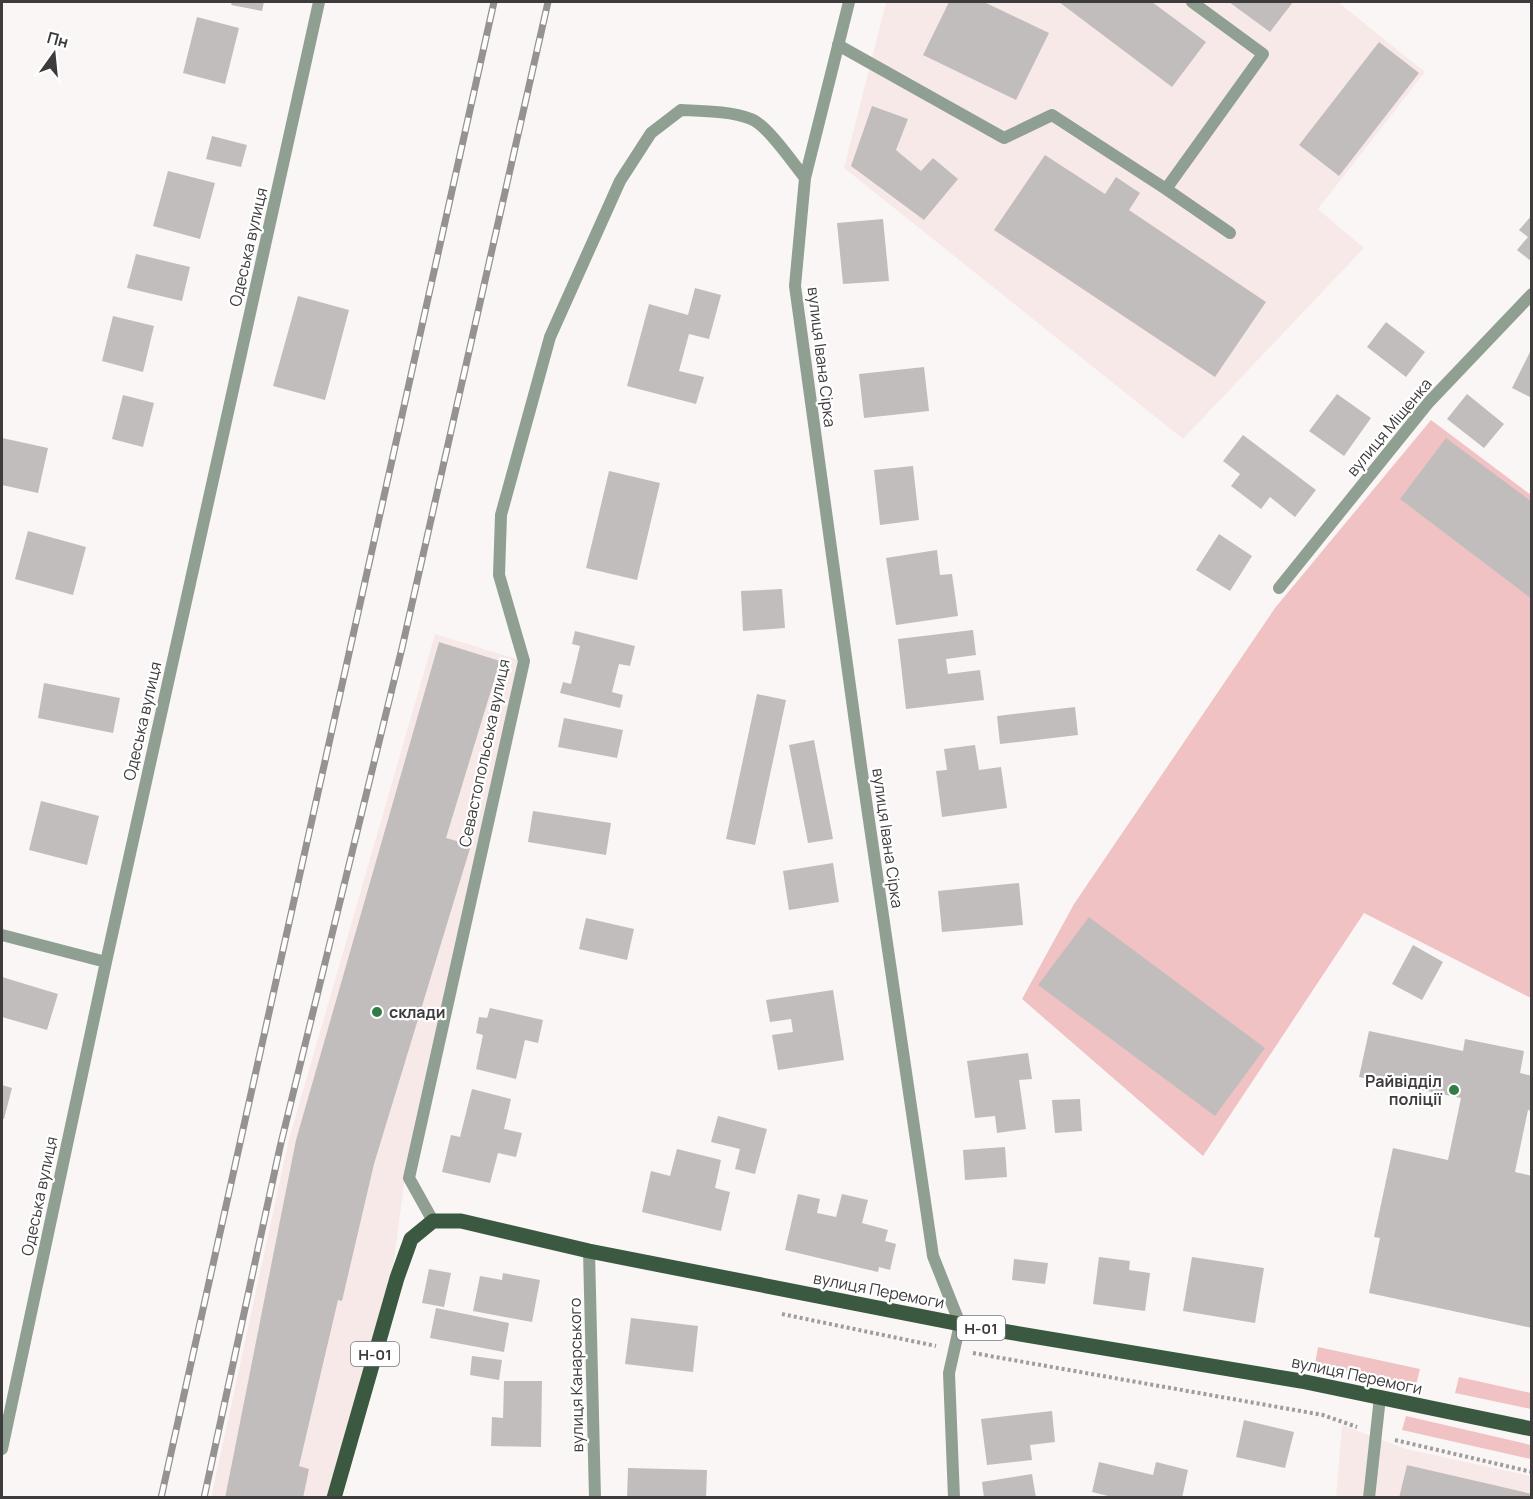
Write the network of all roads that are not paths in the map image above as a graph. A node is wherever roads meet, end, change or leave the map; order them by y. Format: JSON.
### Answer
{"nodes":[{"id":1,"x":319,"y":2,"type":"edge"},
{"id":2,"x":849,"y":2,"type":"edge"},
{"id":3,"x":1192,"y":2,"type":"edge"},
{"id":4,"x":838,"y":45,"type":"junction"},
{"id":5,"x":804,"y":178,"type":"junction"},
{"id":6,"x":1166,"y":189,"type":"junction"},
{"id":7,"x":1230,"y":233,"type":"dead end"},
{"id":8,"x":1532,"y":294,"type":"edge"},
{"id":9,"x":1279,"y":588,"type":"dead end"},
{"id":10,"x":2,"y":935,"type":"edge"},
{"id":11,"x":106,"y":962,"type":"junction"},
{"id":12,"x":433,"y":1221,"type":"junction"},
{"id":13,"x":589,"y":1251,"type":"junction"},
{"id":14,"x":960,"y":1324,"type":"junction"},
{"id":15,"x":1380,"y":1397,"type":"junction"},
{"id":16,"x":1532,"y":1429,"type":"edge"},
{"id":17,"x":2,"y":1449,"type":"edge"},
{"id":18,"x":334,"y":1497,"type":"edge"},
{"id":19,"x":595,"y":1497,"type":"edge"},
{"id":20,"x":954,"y":1497,"type":"edge"},
{"id":21,"x":1369,"y":1497,"type":"edge"}],
"edges":[{"from":1,"to":11,"type":"street","name":"Одеська вулиця"},
{"from":2,"to":4,"type":"street"},
{"from":3,"to":6,"type":"street"},
{"from":4,"to":5,"type":"street"},
{"from":4,"to":6,"type":"street"},
{"from":5,"to":12,"type":"street","name":"Севастопольська вулиця"},
{"from":5,"to":14,"type":"street","name":"вулиця Івана Сірка"},
{"from":6,"to":7,"type":"street"},
{"from":8,"to":9,"type":"street","name":"вулиця Міщенка"},
{"from":10,"to":11,"type":"street"},
{"from":11,"to":17,"type":"street","name":"Одеська вулиця"},
{"from":12,"to":13,"type":"main road","name":"вулиця Перемоги","number":"Н-01"},
{"from":12,"to":18,"type":"main road","number":"Н-01"},
{"from":13,"to":14,"type":"main road","name":"вулиця Перемоги","number":"Н-01"},
{"from":13,"to":19,"type":"street","name":"вулиця Канарського"},
{"from":14,"to":15,"type":"main road","name":"вулиця Перемоги","number":"Н-01"},
{"from":14,"to":20,"type":"street"},
{"from":15,"to":16,"type":"main road","name":"вулиця Перемоги","number":"Н-01"},
{"from":15,"to":21,"type":"street"}]}
